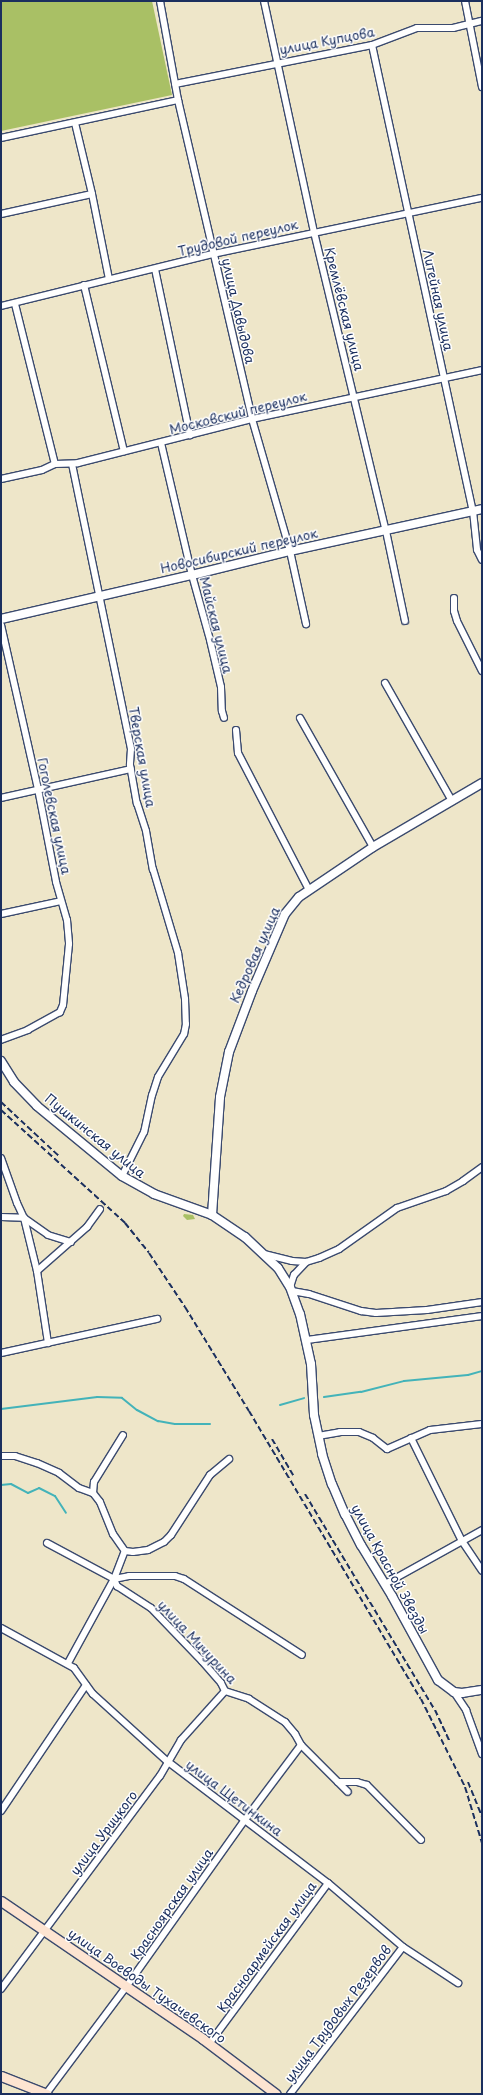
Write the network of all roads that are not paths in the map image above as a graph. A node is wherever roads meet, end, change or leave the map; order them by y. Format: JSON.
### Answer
{"nodes":[{"id":1,"x":160,"y":1,"type":"edge"},
{"id":2,"x":264,"y":1,"type":"edge"},
{"id":3,"x":465,"y":1,"type":"edge"},
{"id":4,"x":482,"y":21,"type":"edge"},
{"id":5,"x":470,"y":25,"type":"junction"},
{"id":6,"x":372,"y":44,"type":"junction"},
{"id":7,"x":277,"y":62,"type":"junction"},
{"id":8,"x":175,"y":84,"type":"junction"},
{"id":9,"x":482,"y":87,"type":"edge"},
{"id":10,"x":178,"y":100,"type":"junction"},
{"id":11,"x":75,"y":123,"type":"junction"},
{"id":12,"x":1,"y":138,"type":"edge"},
{"id":13,"x":92,"y":194,"type":"junction"},
{"id":14,"x":482,"y":198,"type":"edge"},
{"id":15,"x":408,"y":213,"type":"junction"},
{"id":16,"x":1,"y":214,"type":"edge"},
{"id":17,"x":314,"y":232,"type":"junction"},
{"id":18,"x":213,"y":254,"type":"junction"},
{"id":19,"x":155,"y":269,"type":"junction"},
{"id":20,"x":109,"y":280,"type":"junction"},
{"id":21,"x":84,"y":285,"type":"junction"},
{"id":22,"x":15,"y":304,"type":"junction"},
{"id":23,"x":1,"y":306,"type":"edge"},
{"id":24,"x":482,"y":370,"type":"edge"},
{"id":25,"x":444,"y":378,"type":"junction"},
{"id":26,"x":354,"y":398,"type":"junction"},
{"id":27,"x":252,"y":419,"type":"junction"},
{"id":28,"x":190,"y":435,"type":"junction"},
{"id":29,"x":161,"y":443,"type":"junction"},
{"id":30,"x":124,"y":451,"type":"junction"},
{"id":31,"x":55,"y":464,"type":"junction"},
{"id":32,"x":72,"y":464,"type":"junction"},
{"id":33,"x":1,"y":479,"type":"edge"},
{"id":34,"x":482,"y":509,"type":"edge"},
{"id":35,"x":473,"y":511,"type":"junction"},
{"id":36,"x":386,"y":531,"type":"junction"},
{"id":37,"x":290,"y":551,"type":"junction"},
{"id":38,"x":482,"y":560,"type":"edge"},
{"id":39,"x":192,"y":575,"type":"junction"},
{"id":40,"x":99,"y":596,"type":"junction"},
{"id":41,"x":454,"y":598,"type":"dead end"},
{"id":42,"x":1,"y":619,"type":"edge"},
{"id":43,"x":405,"y":621,"type":"dead end"},
{"id":44,"x":306,"y":624,"type":"dead end"},
{"id":45,"x":1,"y":625,"type":"edge"},
{"id":46,"x":482,"y":671,"type":"edge"},
{"id":47,"x":385,"y":683,"type":"dead end"},
{"id":48,"x":224,"y":718,"type":"dead end"},
{"id":49,"x":300,"y":718,"type":"dead end"},
{"id":50,"x":236,"y":730,"type":"dead end"},
{"id":51,"x":131,"y":769,"type":"junction"},
{"id":52,"x":482,"y":783,"type":"edge"},
{"id":53,"x":38,"y":789,"type":"junction"},
{"id":54,"x":1,"y":798,"type":"edge"},
{"id":55,"x":452,"y":801,"type":"junction"},
{"id":56,"x":373,"y":847,"type":"junction"},
{"id":57,"x":309,"y":890,"type":"junction"},
{"id":58,"x":61,"y":901,"type":"junction"},
{"id":59,"x":1,"y":914,"type":"edge"},
{"id":60,"x":1,"y":1040,"type":"edge"},
{"id":61,"x":1,"y":1061,"type":"edge"},
{"id":62,"x":1,"y":1158,"type":"edge"},
{"id":63,"x":482,"y":1167,"type":"edge"},
{"id":64,"x":122,"y":1176,"type":"junction"},
{"id":65,"x":100,"y":1209,"type":"dead end"},
{"id":66,"x":212,"y":1215,"type":"junction"},
{"id":67,"x":1,"y":1218,"type":"edge"},
{"id":68,"x":24,"y":1218,"type":"junction"},
{"id":69,"x":71,"y":1242,"type":"junction"},
{"id":70,"x":264,"y":1253,"type":"junction"},
{"id":71,"x":306,"y":1262,"type":"junction"},
{"id":72,"x":37,"y":1271,"type":"junction"},
{"id":73,"x":291,"y":1289,"type":"junction"},
{"id":74,"x":482,"y":1302,"type":"edge"},
{"id":75,"x":482,"y":1316,"type":"edge"},
{"id":76,"x":157,"y":1319,"type":"dead end"},
{"id":77,"x":306,"y":1340,"type":"junction"},
{"id":78,"x":48,"y":1343,"type":"junction"},
{"id":79,"x":1,"y":1353,"type":"edge"},
{"id":80,"x":482,"y":1424,"type":"edge"},
{"id":81,"x":123,"y":1435,"type":"dead end"},
{"id":82,"x":318,"y":1436,"type":"junction"},
{"id":83,"x":411,"y":1438,"type":"junction"},
{"id":84,"x":1,"y":1456,"type":"edge"},
{"id":85,"x":229,"y":1459,"type":"dead end"},
{"id":86,"x":93,"y":1493,"type":"junction"},
{"id":87,"x":482,"y":1530,"type":"edge"},
{"id":88,"x":462,"y":1541,"type":"junction"},
{"id":89,"x":47,"y":1543,"type":"dead end"},
{"id":90,"x":125,"y":1551,"type":"junction"},
{"id":91,"x":482,"y":1570,"type":"edge"},
{"id":92,"x":114,"y":1579,"type":"junction"},
{"id":93,"x":385,"y":1584,"type":"junction"},
{"id":94,"x":1,"y":1628,"type":"edge"},
{"id":95,"x":302,"y":1655,"type":"dead end"},
{"id":96,"x":68,"y":1663,"type":"junction"},
{"id":97,"x":86,"y":1685,"type":"junction"},
{"id":98,"x":482,"y":1690,"type":"edge"},
{"id":99,"x":225,"y":1691,"type":"junction"},
{"id":100,"x":454,"y":1692,"type":"junction"},
{"id":101,"x":301,"y":1745,"type":"junction"},
{"id":102,"x":482,"y":1754,"type":"edge"},
{"id":103,"x":167,"y":1761,"type":"junction"},
{"id":104,"x":338,"y":1782,"type":"junction"},
{"id":105,"x":348,"y":1792,"type":"dead end"},
{"id":106,"x":1,"y":1811,"type":"edge"},
{"id":107,"x":244,"y":1821,"type":"junction"},
{"id":108,"x":421,"y":1840,"type":"dead end"},
{"id":109,"x":328,"y":1883,"type":"junction"},
{"id":110,"x":1,"y":1901,"type":"edge"},
{"id":111,"x":45,"y":1930,"type":"junction"},
{"id":112,"x":403,"y":1946,"type":"junction"},
{"id":113,"x":458,"y":1983,"type":"dead end"},
{"id":114,"x":126,"y":1987,"type":"junction"},
{"id":115,"x":1,"y":1989,"type":"edge"},
{"id":116,"x":209,"y":2044,"type":"junction"},
{"id":117,"x":1,"y":2076,"type":"edge"},
{"id":118,"x":46,"y":2094,"type":"edge"},
{"id":119,"x":276,"y":2094,"type":"edge"},
{"id":120,"x":290,"y":2094,"type":"edge"}],
"edges":[{"from":1,"to":8,"type":"street","name":"улица Давыдова"},
{"from":2,"to":7,"type":"street","name":"Кремлёвская улица"},
{"from":3,"to":5,"type":"street"},
{"from":4,"to":5,"type":"street","name":"улица Купцова"},
{"from":5,"to":6,"type":"street","name":"улица Купцова"},
{"from":5,"to":9,"type":"street"},
{"from":6,"to":7,"type":"street","name":"улица Купцова"},
{"from":6,"to":15,"type":"street","name":"Литейная улица"},
{"from":7,"to":8,"type":"street","name":"улица Купцова"},
{"from":7,"to":17,"type":"street","name":"Кремлёвская улица"},
{"from":8,"to":10,"type":"street","name":"улица Давыдова"},
{"from":10,"to":11,"type":"street"},
{"from":10,"to":18,"type":"street","name":"улица Давыдова"},
{"from":11,"to":12,"type":"street"},
{"from":11,"to":13,"type":"street"},
{"from":13,"to":16,"type":"street"},
{"from":13,"to":20,"type":"street"},
{"from":14,"to":15,"type":"street","name":"Трудовой переулок"},
{"from":15,"to":17,"type":"street","name":"Трудовой переулок"},
{"from":15,"to":25,"type":"street","name":"Литейная улица"},
{"from":17,"to":18,"type":"street","name":"Трудовой переулок"},
{"from":17,"to":26,"type":"street","name":"Кремлёвская улица"},
{"from":18,"to":19,"type":"street","name":"Трудовой переулок"},
{"from":18,"to":27,"type":"street","name":"улица Давыдова"},
{"from":19,"to":20,"type":"street","name":"Трудовой переулок"},
{"from":19,"to":28,"type":"street"},
{"from":20,"to":21,"type":"street","name":"Трудовой переулок"},
{"from":21,"to":22,"type":"street","name":"Трудовой переулок"},
{"from":21,"to":30,"type":"street"},
{"from":22,"to":23,"type":"street","name":"Трудовой переулок"},
{"from":22,"to":31,"type":"street"},
{"from":24,"to":25,"type":"street","name":"Московский переулок"},
{"from":25,"to":26,"type":"street","name":"Московский переулок"},
{"from":25,"to":35,"type":"street","name":"Литейная улица"},
{"from":26,"to":27,"type":"street","name":"Московский переулок"},
{"from":26,"to":36,"type":"street","name":"Кремлёвская улица"},
{"from":27,"to":28,"type":"street","name":"Московский переулок"},
{"from":27,"to":37,"type":"street","name":"улица Давыдова"},
{"from":28,"to":29,"type":"street","name":"Московский переулок"},
{"from":29,"to":30,"type":"street","name":"Московский переулок"},
{"from":29,"to":39,"type":"street","name":"Майская улица"},
{"from":30,"to":32,"type":"street","name":"Московский переулок"},
{"from":31,"to":32,"type":"street","name":"Московский переулок"},
{"from":31,"to":33,"type":"street","name":"Московский переулок"},
{"from":32,"to":40,"type":"street","name":"Тверская улица"},
{"from":34,"to":35,"type":"street","name":"Новосибирский переулок"},
{"from":35,"to":36,"type":"street","name":"Новосибирский переулок"},
{"from":35,"to":38,"type":"street","name":"Литейная улица"},
{"from":36,"to":37,"type":"street","name":"Новосибирский переулок"},
{"from":36,"to":43,"type":"street","name":"Кремлёвская улица"},
{"from":37,"to":39,"type":"street","name":"Новосибирский переулок"},
{"from":37,"to":44,"type":"street","name":"улица Давыдова"},
{"from":39,"to":40,"type":"street","name":"Новосибирский переулок"},
{"from":39,"to":48,"type":"street","name":"Майская улица"},
{"from":40,"to":42,"type":"street","name":"Новосибирский переулок"},
{"from":40,"to":51,"type":"street","name":"Тверская улица"},
{"from":41,"to":46,"type":"street"},
{"from":45,"to":53,"type":"street","name":"Гоголевская улица"},
{"from":47,"to":55,"type":"street"},
{"from":49,"to":56,"type":"street"},
{"from":50,"to":57,"type":"street"},
{"from":51,"to":53,"type":"street"},
{"from":51,"to":64,"type":"street","name":"Тверская улица"},
{"from":52,"to":55,"type":"street","name":"Кедровая улица"},
{"from":53,"to":54,"type":"street"},
{"from":53,"to":58,"type":"street","name":"Гоголевская улица"},
{"from":55,"to":56,"type":"street","name":"Кедровая улица"},
{"from":56,"to":57,"type":"street","name":"Кедровая улица"},
{"from":57,"to":66,"type":"street","name":"Кедровая улица"},
{"from":58,"to":59,"type":"street"},
{"from":58,"to":60,"type":"street","name":"Гоголевская улица"},
{"from":61,"to":64,"type":"street","name":"Пушкинская улица"},
{"from":62,"to":68,"type":"street"},
{"from":63,"to":71,"type":"street"},
{"from":64,"to":66,"type":"street","name":"Пушкинская улица"},
{"from":65,"to":69,"type":"street"},
{"from":66,"to":70,"type":"street","name":"Пушкинская улица"},
{"from":67,"to":68,"type":"street"},
{"from":68,"to":69,"type":"street"},
{"from":68,"to":72,"type":"street"},
{"from":69,"to":72,"type":"street"},
{"from":70,"to":71,"type":"street"},
{"from":70,"to":73,"type":"street","name":"улица Красной Звезды"},
{"from":71,"to":73,"type":"street"},
{"from":72,"to":78,"type":"street"},
{"from":73,"to":74,"type":"street"},
{"from":73,"to":77,"type":"street","name":"улица Красной Звезды"},
{"from":75,"to":77,"type":"street"},
{"from":76,"to":78,"type":"street"},
{"from":77,"to":82,"type":"street","name":"улица Красной Звезды"},
{"from":78,"to":79,"type":"street"},
{"from":80,"to":83,"type":"street"},
{"from":81,"to":86,"type":"street"},
{"from":82,"to":83,"type":"street"},
{"from":82,"to":93,"type":"street","name":"улица Красной Звезды"},
{"from":83,"to":88,"type":"street"},
{"from":84,"to":86,"type":"street"},
{"from":85,"to":90,"type":"street"},
{"from":86,"to":90,"type":"street"},
{"from":87,"to":88,"type":"street"},
{"from":88,"to":91,"type":"street"},
{"from":88,"to":93,"type":"street"},
{"from":89,"to":92,"type":"street","name":"улица Мичурина"},
{"from":90,"to":92,"type":"street"},
{"from":92,"to":95,"type":"street"},
{"from":92,"to":96,"type":"street"},
{"from":92,"to":99,"type":"street","name":"улица Мичурина"},
{"from":93,"to":100,"type":"street","name":"улица Красной Звезды"},
{"from":94,"to":96,"type":"street","name":"улица Щетинкина"},
{"from":96,"to":97,"type":"street","name":"улица Щетинкина"},
{"from":97,"to":103,"type":"street","name":"улица Щетинкина"},
{"from":97,"to":106,"type":"street"},
{"from":98,"to":100,"type":"street"},
{"from":99,"to":101,"type":"street","name":"улица Мичурина"},
{"from":99,"to":103,"type":"street","name":"улица Урицкого"},
{"from":100,"to":102,"type":"street","name":"улица Красной Звезды"},
{"from":101,"to":104,"type":"street","name":"улица Мичурина"},
{"from":101,"to":107,"type":"street","name":"Красноярская улица"},
{"from":103,"to":107,"type":"street","name":"улица Щетинкина"},
{"from":103,"to":111,"type":"street","name":"улица Урицкого"},
{"from":104,"to":105,"type":"street","name":"улица Мичурина"},
{"from":104,"to":108,"type":"street"},
{"from":107,"to":109,"type":"street","name":"улица Щетинкина"},
{"from":107,"to":114,"type":"street","name":"Красноярская улица"},
{"from":109,"to":112,"type":"street","name":"улица Щетинкина"},
{"from":109,"to":116,"type":"street","name":"Красноармейская улица"},
{"from":110,"to":111,"type":"main road","name":"улица Воеводы Тухачевского"},
{"from":111,"to":114,"type":"main road","name":"улица Воеводы Тухачевского"},
{"from":111,"to":115,"type":"street","name":"улица Урицкого"},
{"from":112,"to":113,"type":"street","name":"улица Щетинкина"},
{"from":112,"to":120,"type":"street","name":"улица Трудовых Резервов"},
{"from":114,"to":116,"type":"main road","name":"улица Воеводы Тухачевского"},
{"from":114,"to":118,"type":"street","name":"Красноярская улица"},
{"from":116,"to":119,"type":"main road","name":"улица Воеводы Тухачевского"},
{"from":117,"to":118,"type":"main road"}]}
